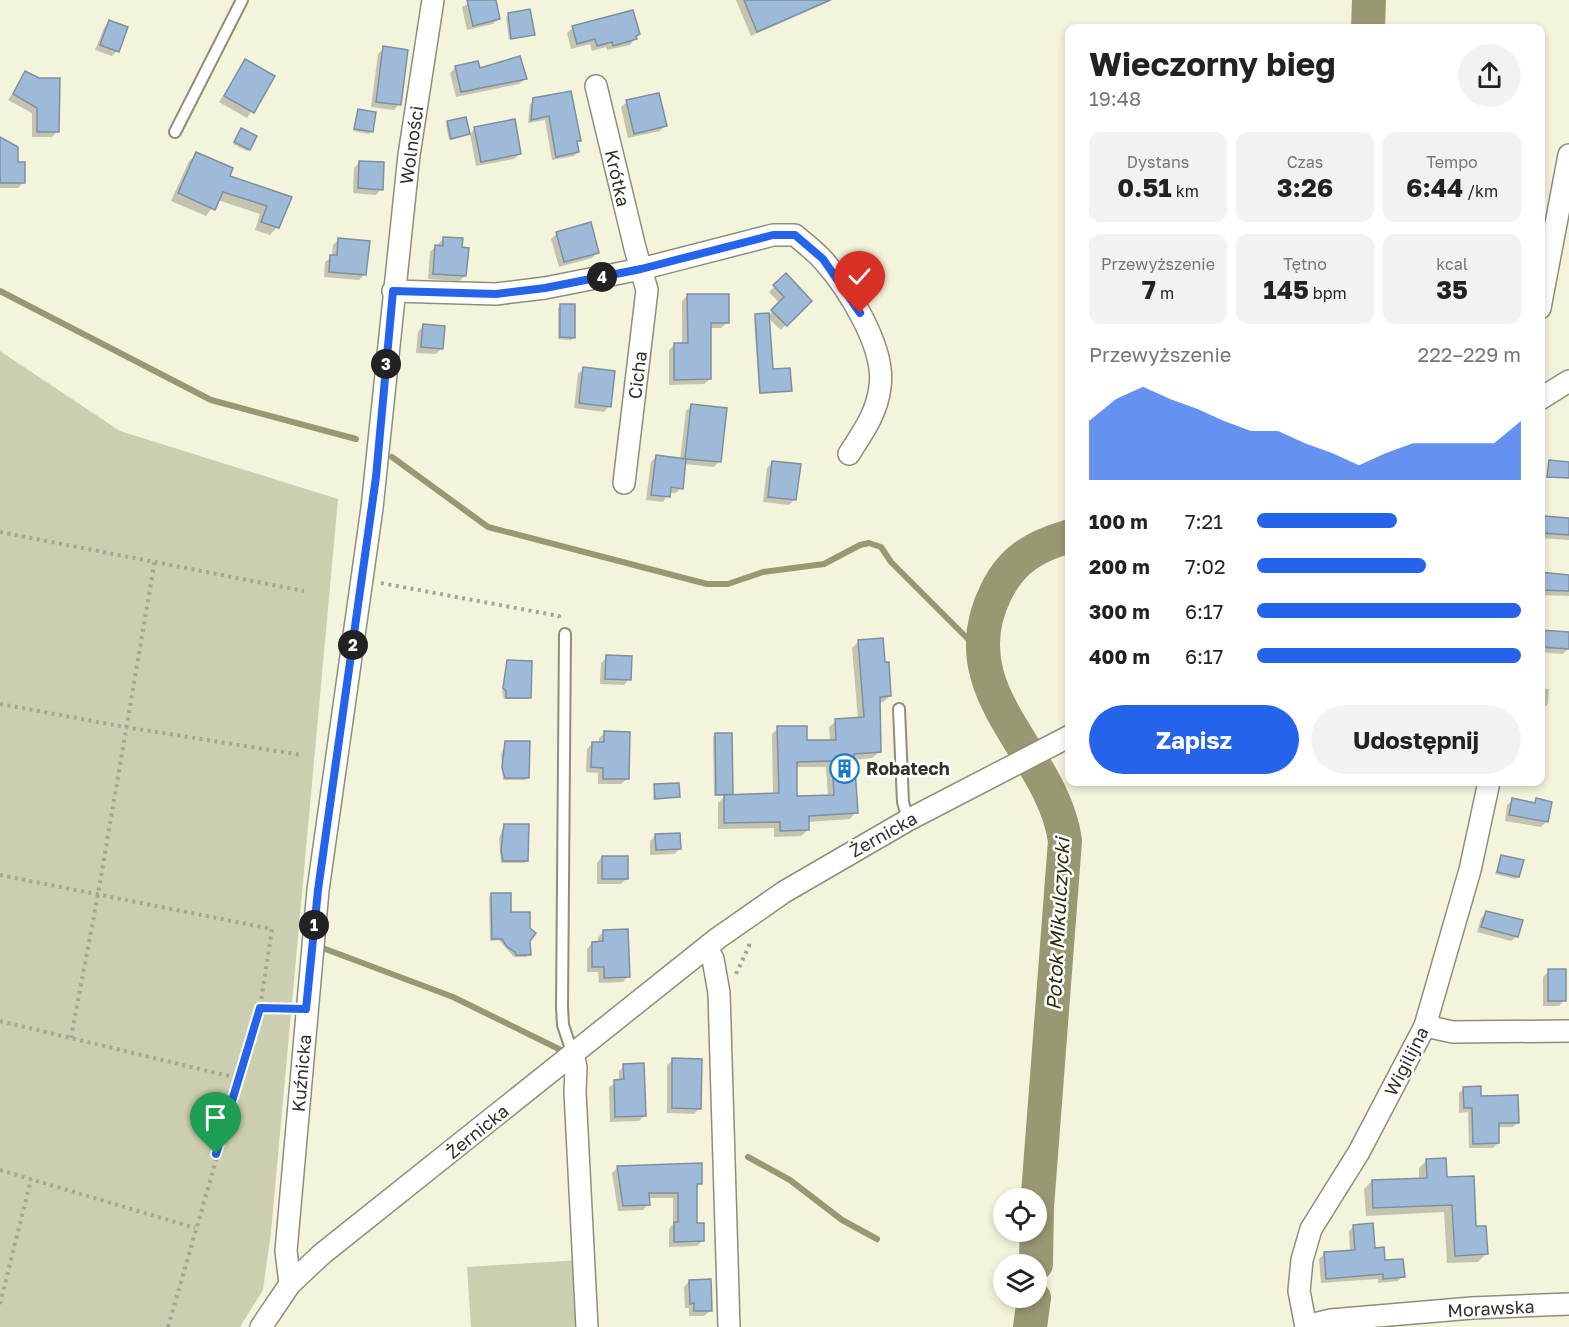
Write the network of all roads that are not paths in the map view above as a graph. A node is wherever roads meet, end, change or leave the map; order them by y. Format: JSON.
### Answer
{"nodes":[{"id":1,"x":242,"y":0,"type":"edge"},
{"id":2,"x":430,"y":0,"type":"edge"},
{"id":3,"x":596,"y":86,"type":"dead end"},
{"id":4,"x":175,"y":132,"type":"dead end"},
{"id":5,"x":1569,"y":155,"type":"edge"},
{"id":6,"x":1545,"y":264,"type":"edge"},
{"id":7,"x":641,"y":269,"type":"junction"},
{"id":8,"x":393,"y":291,"type":"junction"},
{"id":9,"x":1569,"y":381,"type":"edge"},
{"id":10,"x":1545,"y":396,"type":"edge"},
{"id":11,"x":849,"y":454,"type":"dead end"},
{"id":12,"x":624,"y":483,"type":"dead end"},
{"id":13,"x":565,"y":634,"type":"road end"},
{"id":14,"x":899,"y":709,"type":"dead end"},
{"id":15,"x":1063,"y":739,"type":"edge"},
{"id":16,"x":1488,"y":786,"type":"edge"},
{"id":17,"x":908,"y":820,"type":"junction"},
{"id":18,"x":706,"y":948,"type":"junction"},
{"id":19,"x":1425,"y":1026,"type":"junction"},
{"id":20,"x":1569,"y":1031,"type":"edge"},
{"id":21,"x":573,"y":1055,"type":"junction"},
{"id":22,"x":290,"y":1284,"type":"junction"},
{"id":23,"x":1569,"y":1304,"type":"edge"},
{"id":24,"x":1306,"y":1326,"type":"edge"},
{"id":25,"x":261,"y":1327,"type":"edge"},
{"id":26,"x":587,"y":1327,"type":"edge"},
{"id":27,"x":729,"y":1327,"type":"edge"}],
"edges":[{"from":1,"to":4,"type":"lane"},
{"from":2,"to":8,"type":"street","name":"Wolności"},
{"from":3,"to":7,"type":"street","name":"Krótka"},
{"from":5,"to":6,"type":"street"},
{"from":7,"to":8,"type":"street"},
{"from":7,"to":11,"type":"street"},
{"from":7,"to":12,"type":"street","name":"Cicha"},
{"from":8,"to":22,"type":"street","name":"Kuźnicka"},
{"from":9,"to":10,"type":"street"},
{"from":13,"to":21,"type":"lane"},
{"from":14,"to":17,"type":"lane"},
{"from":15,"to":17,"type":"street","name":"Żernicka"},
{"from":16,"to":19,"type":"street","name":"Wigilijna"},
{"from":17,"to":18,"type":"street","name":"Żernicka"},
{"from":18,"to":21,"type":"street","name":"Żernicka"},
{"from":18,"to":27,"type":"street"},
{"from":19,"to":20,"type":"street"},
{"from":19,"to":24,"type":"street","name":"Wigilijna"},
{"from":21,"to":22,"type":"street","name":"Żernicka"},
{"from":21,"to":26,"type":"street"},
{"from":22,"to":25,"type":"street","name":"Żernicka"},
{"from":23,"to":24,"type":"street","name":"Morawska"}]}
